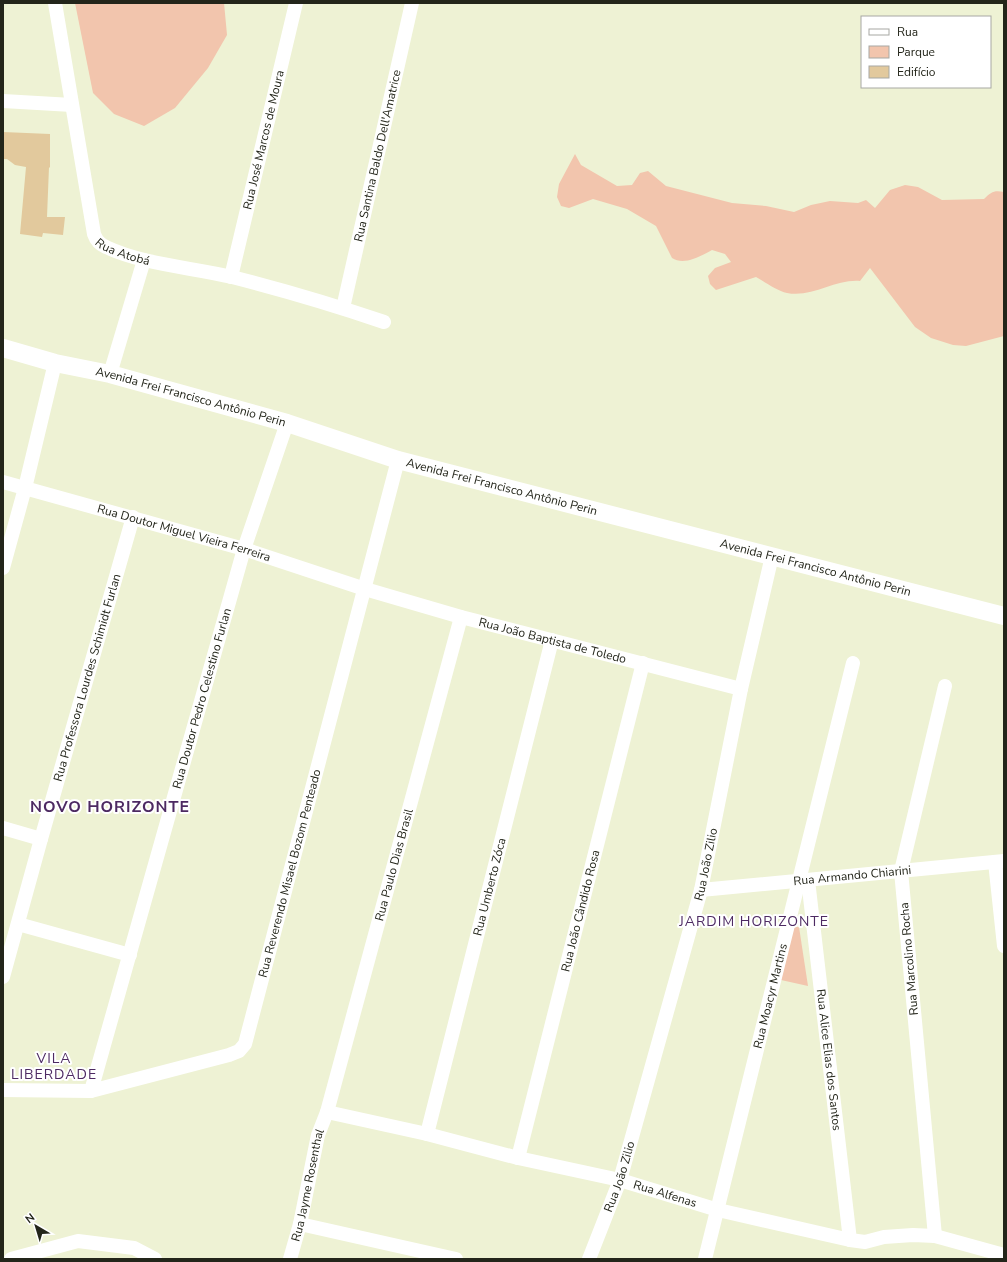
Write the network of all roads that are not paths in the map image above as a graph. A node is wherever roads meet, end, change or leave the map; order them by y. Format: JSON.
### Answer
{"nodes":[{"id":1,"x":55,"y":3,"type":"edge"},
{"id":2,"x":296,"y":3,"type":"edge"},
{"id":3,"x":412,"y":3,"type":"edge"},
{"id":4,"x":3,"y":100,"type":"edge"},
{"id":5,"x":72,"y":105,"type":"junction"},
{"id":6,"x":144,"y":260,"type":"junction"},
{"id":7,"x":232,"y":277,"type":"junction"},
{"id":8,"x":343,"y":308,"type":"junction"},
{"id":9,"x":384,"y":322,"type":"dead end"},
{"id":10,"x":3,"y":348,"type":"edge"},
{"id":11,"x":55,"y":364,"type":"junction"},
{"id":12,"x":110,"y":374,"type":"junction"},
{"id":13,"x":287,"y":423,"type":"junction"},
{"id":14,"x":398,"y":460,"type":"junction"},
{"id":15,"x":3,"y":482,"type":"edge"},
{"id":16,"x":25,"y":488,"type":"junction"},
{"id":17,"x":133,"y":518,"type":"junction"},
{"id":18,"x":244,"y":549,"type":"junction"},
{"id":19,"x":772,"y":556,"type":"junction"},
{"id":20,"x":3,"y":568,"type":"edge"},
{"id":21,"x":364,"y":589,"type":"junction"},
{"id":22,"x":1004,"y":616,"type":"edge"},
{"id":23,"x":461,"y":617,"type":"junction"},
{"id":24,"x":552,"y":640,"type":"junction"},
{"id":25,"x":643,"y":663,"type":"junction"},
{"id":26,"x":853,"y":663,"type":"dead end"},
{"id":27,"x":945,"y":686,"type":"dead end"},
{"id":28,"x":741,"y":689,"type":"junction"},
{"id":29,"x":3,"y":828,"type":"edge"},
{"id":30,"x":41,"y":839,"type":"junction"},
{"id":31,"x":999,"y":862,"type":"edge"},
{"id":32,"x":901,"y":871,"type":"junction"},
{"id":33,"x":803,"y":880,"type":"junction"},
{"id":34,"x":701,"y":890,"type":"junction"},
{"id":35,"x":18,"y":924,"type":"junction"},
{"id":36,"x":1004,"y":946,"type":"edge"},
{"id":37,"x":130,"y":955,"type":"junction"},
{"id":38,"x":3,"y":977,"type":"edge"},
{"id":39,"x":3,"y":1090,"type":"edge"},
{"id":40,"x":92,"y":1091,"type":"junction"},
{"id":41,"x":327,"y":1112,"type":"junction"},
{"id":42,"x":427,"y":1134,"type":"junction"},
{"id":43,"x":518,"y":1158,"type":"junction"},
{"id":44,"x":620,"y":1180,"type":"junction"},
{"id":45,"x":718,"y":1210,"type":"junction"},
{"id":46,"x":300,"y":1224,"type":"junction"},
{"id":47,"x":935,"y":1236,"type":"junction"},
{"id":48,"x":850,"y":1240,"type":"junction"},
{"id":49,"x":132,"y":1254,"type":"edge"},
{"id":50,"x":1004,"y":1255,"type":"edge"},
{"id":51,"x":11,"y":1259,"type":"edge"},
{"id":52,"x":155,"y":1259,"type":"edge"},
{"id":53,"x":290,"y":1259,"type":"edge"},
{"id":54,"x":456,"y":1259,"type":"edge"},
{"id":55,"x":589,"y":1259,"type":"edge"},
{"id":56,"x":705,"y":1259,"type":"edge"}],
"edges":[{"from":1,"to":5,"type":"street","name":"Rua Atobá"},
{"from":2,"to":7,"type":"street","name":"Rua José Marcos de Moura"},
{"from":3,"to":8,"type":"street","name":"Rua Santina Baldo Dell'Amatrice"},
{"from":4,"to":5,"type":"street"},
{"from":5,"to":6,"type":"street","name":"Rua Atobá"},
{"from":6,"to":7,"type":"street","name":"Rua Atobá"},
{"from":6,"to":12,"type":"street"},
{"from":7,"to":8,"type":"street","name":"Rua Atobá"},
{"from":8,"to":9,"type":"street","name":"Rua Atobá"},
{"from":10,"to":11,"type":"street","name":"Avenida Frei Francisco Antônio Perin"},
{"from":11,"to":12,"type":"street","name":"Avenida Frei Francisco Antônio Perin"},
{"from":11,"to":16,"type":"street"},
{"from":12,"to":13,"type":"street","name":"Avenida Frei Francisco Antônio Perin"},
{"from":13,"to":14,"type":"street","name":"Avenida Frei Francisco Antônio Perin"},
{"from":13,"to":18,"type":"street","name":"Rua Doutor Pedro Celestino Furlan"},
{"from":14,"to":19,"type":"street","name":"Avenida Frei Francisco Antônio Perin"},
{"from":14,"to":21,"type":"street","name":"Rua Reverendo Misael Bozom Penteado"},
{"from":15,"to":16,"type":"street","name":"Rua Doutor Miguel Vieira Ferreira"},
{"from":16,"to":17,"type":"street","name":"Rua Doutor Miguel Vieira Ferreira"},
{"from":16,"to":20,"type":"street"},
{"from":17,"to":18,"type":"street","name":"Rua Doutor Miguel Vieira Ferreira"},
{"from":17,"to":30,"type":"street","name":"Rua Professora Lourdes Schimidt Furlan"},
{"from":18,"to":21,"type":"street","name":"Rua Doutor Miguel Vieira Ferreira"},
{"from":18,"to":37,"type":"street","name":"Rua Doutor Pedro Celestino Furlan"},
{"from":19,"to":22,"type":"street","name":"Avenida Frei Francisco Antônio Perin"},
{"from":19,"to":28,"type":"street","name":"Rua João Zilio"},
{"from":21,"to":23,"type":"street","name":"Rua João Baptista de Toledo"},
{"from":21,"to":40,"type":"street","name":"Rua Reverendo Misael Bozom Penteado"},
{"from":23,"to":24,"type":"street","name":"Rua João Baptista de Toledo"},
{"from":23,"to":41,"type":"street","name":"Rua Paulo Dias Brasil"},
{"from":24,"to":25,"type":"street","name":"Rua João Baptista de Toledo"},
{"from":24,"to":42,"type":"street","name":"Rua Umberto Zóca"},
{"from":25,"to":28,"type":"street","name":"Rua João Baptista de Toledo"},
{"from":25,"to":43,"type":"street","name":"Rua João Cândido Rosa"},
{"from":26,"to":33,"type":"street","name":"Rua Moacyr Martins"},
{"from":27,"to":32,"type":"street","name":"Rua Marcolino Rocha"},
{"from":28,"to":34,"type":"street","name":"Rua João Zilio"},
{"from":29,"to":30,"type":"street"},
{"from":30,"to":35,"type":"street","name":"Rua Professora Lourdes Schimidt Furlan"},
{"from":31,"to":32,"type":"street","name":"Rua Armando Chiarini"},
{"from":31,"to":36,"type":"street"},
{"from":32,"to":33,"type":"street","name":"Rua Armando Chiarini"},
{"from":32,"to":47,"type":"street","name":"Rua Marcolino Rocha"},
{"from":33,"to":34,"type":"street","name":"Rua Armando Chiarini"},
{"from":33,"to":45,"type":"street","name":"Rua Moacyr Martins"},
{"from":33,"to":48,"type":"street","name":"Rua Alice Elias dos Santos"},
{"from":34,"to":44,"type":"street","name":"Rua João Zilio"},
{"from":35,"to":37,"type":"street"},
{"from":35,"to":38,"type":"street","name":"Rua Professora Lourdes Schimidt Furlan"},
{"from":37,"to":40,"type":"street","name":"Rua Doutor Pedro Celestino Furlan"},
{"from":39,"to":40,"type":"street","name":"Rua Reverendo Misael Bozom Penteado"},
{"from":41,"to":42,"type":"street","name":"Rua Alfenas"},
{"from":41,"to":46,"type":"street","name":"Rua Jayme Rosenthal"},
{"from":42,"to":43,"type":"street","name":"Rua Alfenas"},
{"from":43,"to":44,"type":"street","name":"Rua Alfenas"},
{"from":44,"to":45,"type":"street","name":"Rua Alfenas"},
{"from":44,"to":55,"type":"street","name":"Rua João Zilio"},
{"from":45,"to":48,"type":"street","name":"Rua Alfenas"},
{"from":45,"to":56,"type":"street","name":"Rua Moacyr Martins"},
{"from":46,"to":53,"type":"street","name":"Rua Jayme Rosenthal"},
{"from":46,"to":54,"type":"street"},
{"from":47,"to":48,"type":"street","name":"Rua Alfenas"},
{"from":47,"to":50,"type":"street","name":"Rua Alfenas"},
{"from":49,"to":51,"type":"street"},
{"from":49,"to":52,"type":"street"}]}
